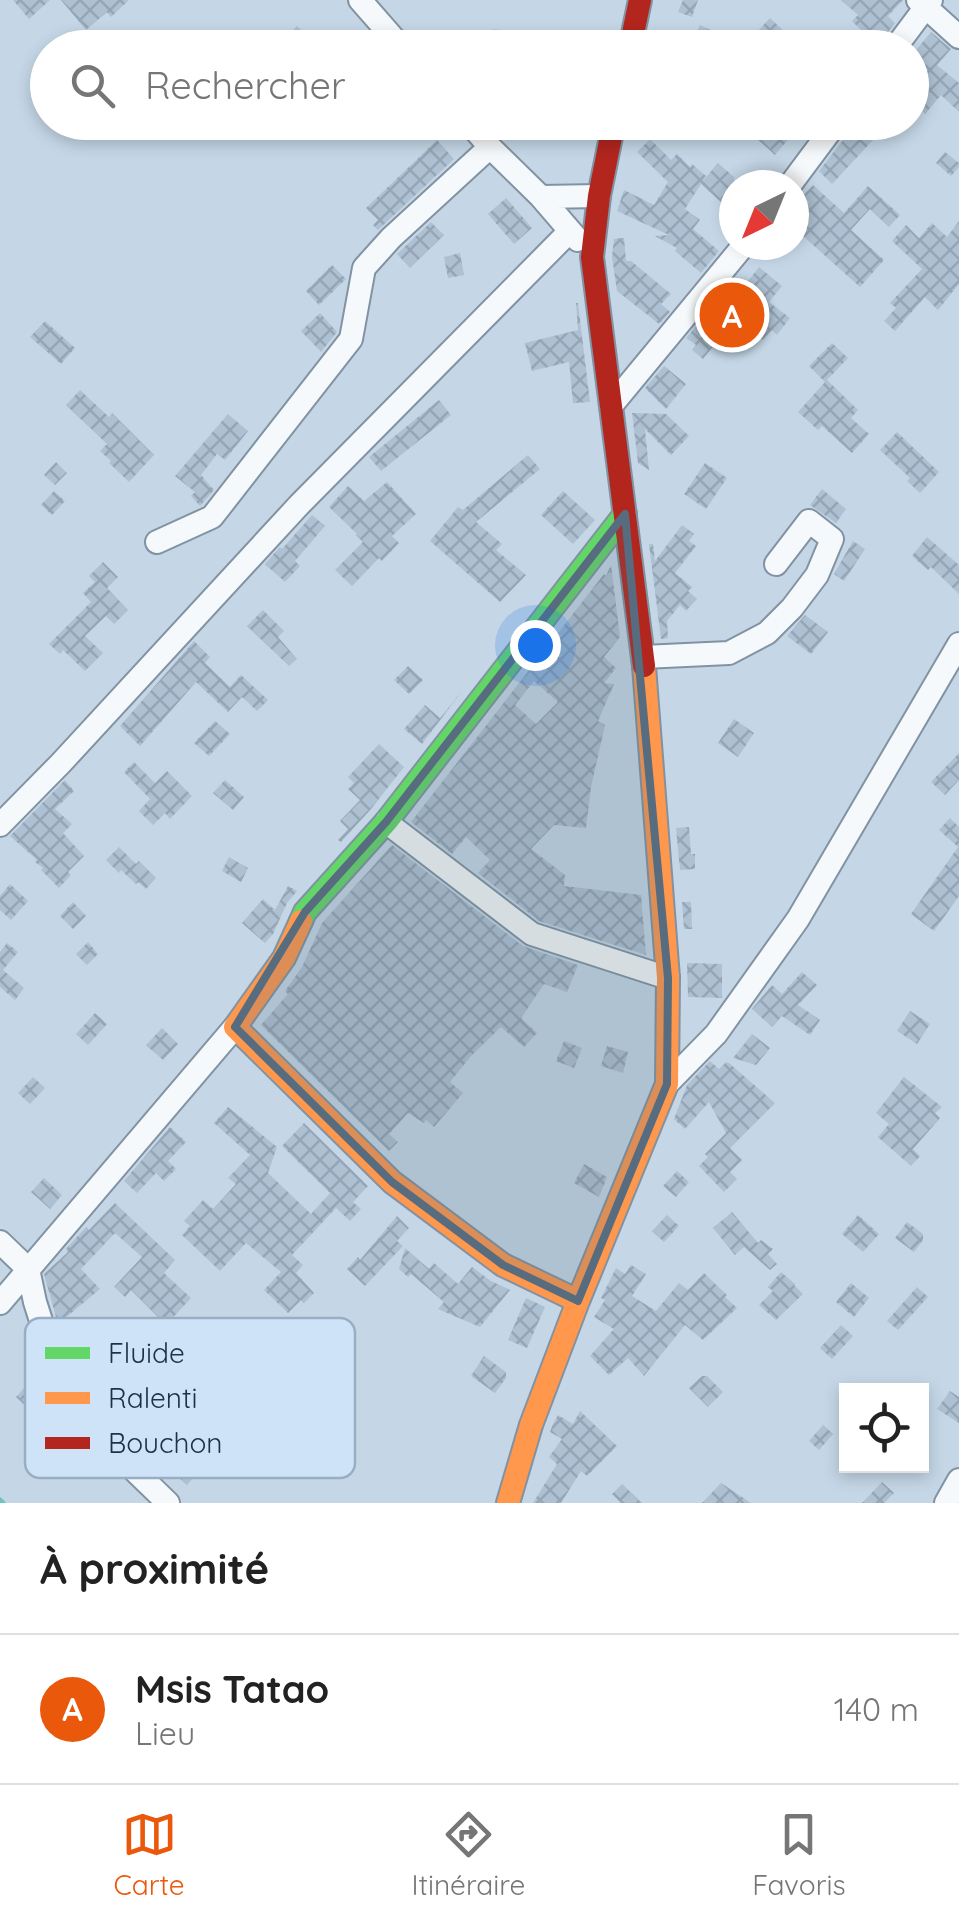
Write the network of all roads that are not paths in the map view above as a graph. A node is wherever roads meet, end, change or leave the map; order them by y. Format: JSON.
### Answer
{"nodes":[{"id":1,"x":360,"y":0,"type":"edge"},
{"id":2,"x":640,"y":0,"type":"edge"},
{"id":3,"x":925,"y":2,"type":"edge"},
{"id":4,"x":386,"y":30,"type":"edge"},
{"id":5,"x":634,"y":30,"type":"edge"},
{"id":6,"x":907,"y":30,"type":"edge"},
{"id":7,"x":959,"y":36,"type":"edge"},
{"id":8,"x":483,"y":140,"type":"edge"},
{"id":9,"x":610,"y":140,"type":"edge"},
{"id":10,"x":824,"y":140,"type":"edge"},
{"id":11,"x":490,"y":148,"type":"junction"},
{"id":12,"x":801,"y":170,"type":"edge"},
{"id":13,"x":542,"y":196,"type":"junction"},
{"id":14,"x":599,"y":196,"type":"junction"},
{"id":15,"x":570,"y":231,"type":"junction"},
{"id":16,"x":592,"y":256,"type":"junction"},
{"id":17,"x":732,"y":260,"type":"edge"},
{"id":18,"x":611,"y":406,"type":"junction"},
{"id":19,"x":624,"y":514,"type":"junction"},
{"id":20,"x":158,"y":542,"type":"dead end"},
{"id":21,"x":776,"y":564,"type":"dead end"},
{"id":22,"x":959,"y":644,"type":"edge"},
{"id":23,"x":643,"y":656,"type":"junction"},
{"id":24,"x":386,"y":822,"type":"junction"},
{"id":25,"x":0,"y":825,"type":"edge"},
{"id":26,"x":668,"y":978,"type":"junction"},
{"id":27,"x":234,"y":1027,"type":"junction"},
{"id":28,"x":667,"y":1084,"type":"junction"},
{"id":29,"x":0,"y":1242,"type":"edge"},
{"id":30,"x":28,"y":1269,"type":"junction"},
{"id":31,"x":578,"y":1301,"type":"junction"},
{"id":32,"x":0,"y":1304,"type":"edge"},
{"id":33,"x":39,"y":1318,"type":"edge"},
{"id":34,"x":142,"y":1478,"type":"edge"},
{"id":35,"x":959,"y":1480,"type":"edge"},
{"id":36,"x":168,"y":1503,"type":"edge"},
{"id":37,"x":508,"y":1503,"type":"edge"},
{"id":38,"x":946,"y":1503,"type":"edge"}],
"edges":[{"from":1,"to":4,"type":"street"},
{"from":2,"to":5,"type":"street"},
{"from":3,"to":6,"type":"street"},
{"from":3,"to":7,"type":"street"},
{"from":8,"to":11,"type":"street"},
{"from":9,"to":14,"type":"street"},
{"from":10,"to":12,"type":"street"},
{"from":11,"to":13,"type":"street"},
{"from":11,"to":20,"type":"street"},
{"from":13,"to":14,"type":"street"},
{"from":13,"to":15,"type":"street"},
{"from":14,"to":16,"type":"street"},
{"from":15,"to":16,"type":"street"},
{"from":15,"to":25,"type":"street"},
{"from":16,"to":18,"type":"street"},
{"from":17,"to":18,"type":"street"},
{"from":18,"to":19,"type":"street"},
{"from":19,"to":23,"type":"street"},
{"from":19,"to":24,"type":"street"},
{"from":21,"to":23,"type":"street"},
{"from":22,"to":28,"type":"street"},
{"from":23,"to":26,"type":"street"},
{"from":24,"to":26,"type":"street"},
{"from":24,"to":27,"type":"street"},
{"from":26,"to":28,"type":"street"},
{"from":27,"to":30,"type":"street"},
{"from":27,"to":31,"type":"street"},
{"from":28,"to":31,"type":"street"},
{"from":29,"to":30,"type":"street"},
{"from":30,"to":32,"type":"street"},
{"from":30,"to":33,"type":"street"},
{"from":31,"to":37,"type":"street"},
{"from":34,"to":36,"type":"street"},
{"from":35,"to":38,"type":"street"}]}
